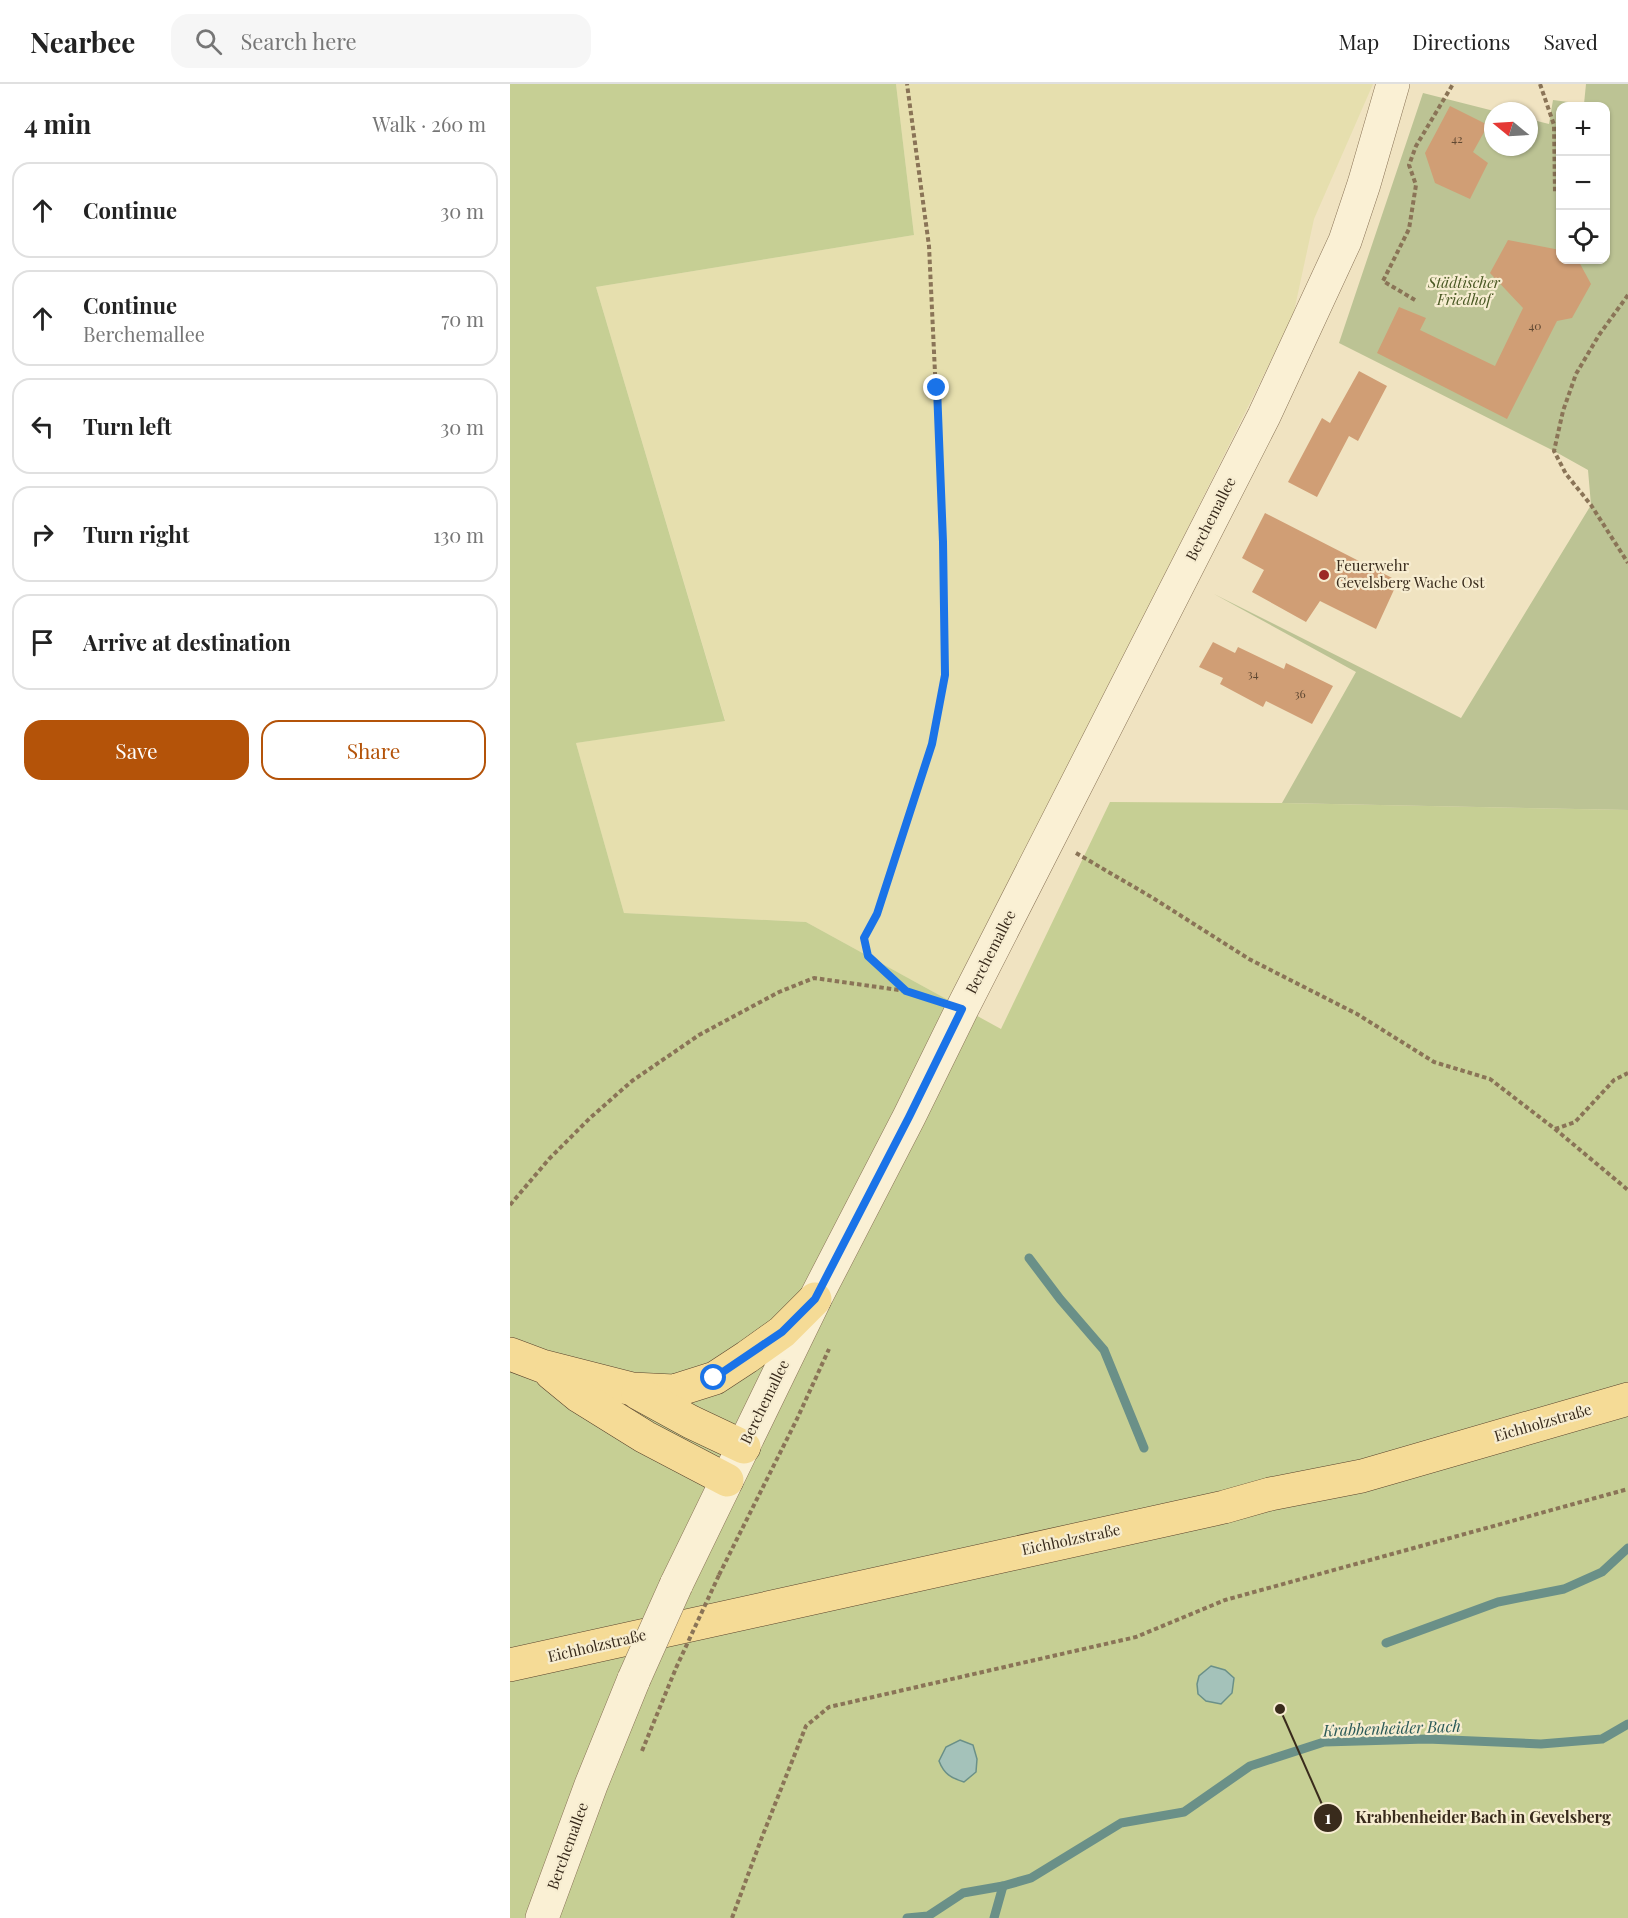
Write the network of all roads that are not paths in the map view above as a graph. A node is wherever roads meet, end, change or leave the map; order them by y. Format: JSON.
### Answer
{"nodes":[{"id":1,"x":1393,"y":84,"type":"edge"},
{"id":2,"x":815,"y":1299,"type":"junction"},
{"id":3,"x":510,"y":1354,"type":"edge"},
{"id":4,"x":542,"y":1366,"type":"junction"},
{"id":5,"x":632,"y":1389,"type":"junction"},
{"id":6,"x":1628,"y":1399,"type":"edge"},
{"id":7,"x":744,"y":1447,"type":"junction"},
{"id":8,"x":727,"y":1480,"type":"junction"},
{"id":9,"x":510,"y":1665,"type":"edge"},
{"id":10,"x":542,"y":1918,"type":"edge"}],
"edges":[{"from":1,"to":2,"type":"street","name":"Berchemallee"},
{"from":2,"to":5,"type":"main road"},
{"from":2,"to":7,"type":"street","name":"Berchemallee"},
{"from":3,"to":4,"type":"main road"},
{"from":4,"to":5,"type":"main road"},
{"from":4,"to":8,"type":"main road"},
{"from":5,"to":7,"type":"main road"},
{"from":6,"to":9,"type":"main road","name":"Eichholzstraße"},
{"from":7,"to":8,"type":"street","name":"Berchemallee"},
{"from":8,"to":10,"type":"street","name":"Berchemallee","bridge":true}]}
